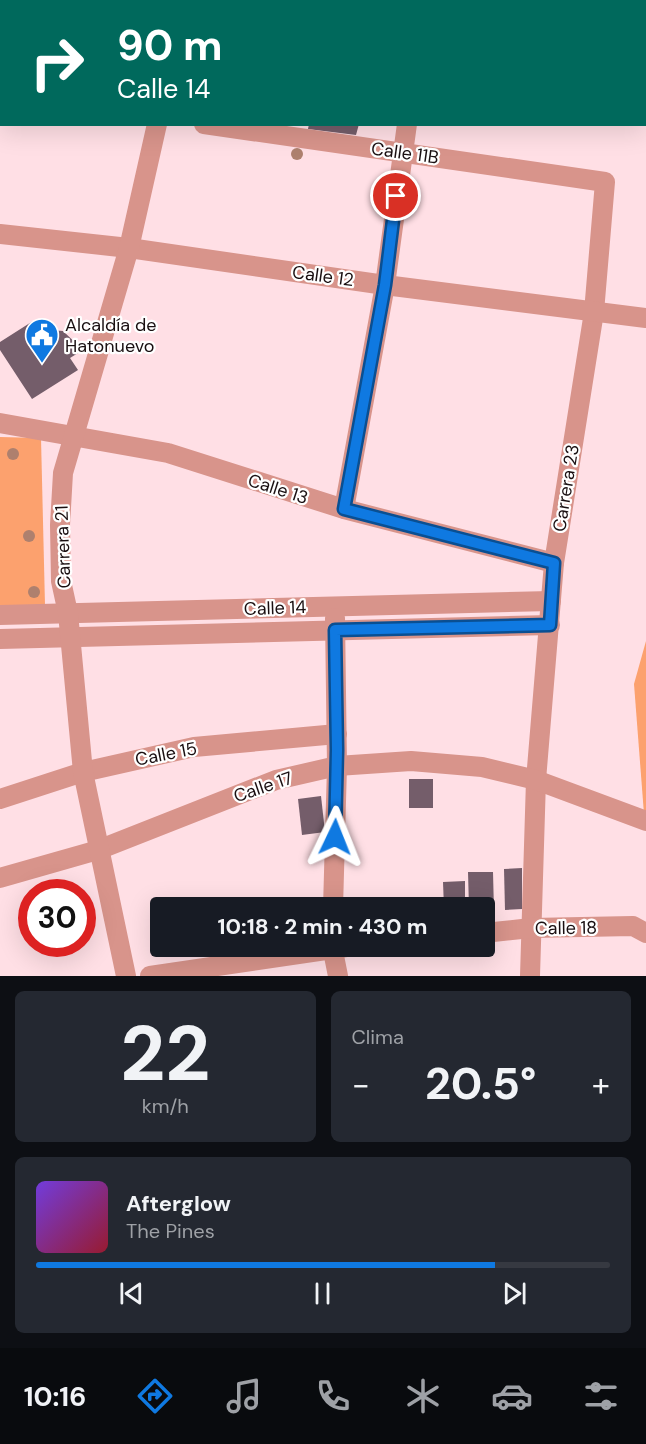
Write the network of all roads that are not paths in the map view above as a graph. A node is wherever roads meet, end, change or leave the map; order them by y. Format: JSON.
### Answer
{"nodes":[{"id":1,"x":157,"y":126,"type":"edge"},
{"id":2,"x":218,"y":126,"type":"edge"},
{"id":3,"x":407,"y":126,"type":"edge"},
{"id":4,"x":402,"y":152,"type":"junction"},
{"id":5,"x":605,"y":182,"type":"joint"},
{"id":6,"x":0,"y":234,"type":"edge"},
{"id":7,"x":129,"y":248,"type":"junction"},
{"id":8,"x":385,"y":285,"type":"junction"},
{"id":9,"x":594,"y":312,"type":"junction"},
{"id":10,"x":646,"y":318,"type":"edge"},
{"id":11,"x":0,"y":423,"type":"edge"},
{"id":12,"x":73,"y":437,"type":"junction"},
{"id":13,"x":344,"y":509,"type":"junction"},
{"id":14,"x":554,"y":563,"type":"junction"},
{"id":15,"x":551,"y":601,"type":"junction"},
{"id":16,"x":334,"y":606,"type":"junction"},
{"id":17,"x":68,"y":613,"type":"junction"},
{"id":18,"x":0,"y":615,"type":"edge"},
{"id":19,"x":550,"y":625,"type":"junction"},
{"id":20,"x":335,"y":630,"type":"junction"},
{"id":21,"x":70,"y":637,"type":"junction"},
{"id":22,"x":0,"y":639,"type":"edge"},
{"id":23,"x":337,"y":734,"type":"junction"},
{"id":24,"x":337,"y":766,"type":"junction"},
{"id":25,"x":83,"y":772,"type":"junction"},
{"id":26,"x":536,"y":780,"type":"junction"},
{"id":27,"x":0,"y":799,"type":"edge"},
{"id":28,"x":643,"y":821,"type":"edge"},
{"id":29,"x":98,"y":850,"type":"junction"},
{"id":30,"x":0,"y":878,"type":"edge"},
{"id":31,"x":333,"y":897,"type":"edge"},
{"id":32,"x":531,"y":928,"type":"junction"},
{"id":33,"x":495,"y":932,"type":"edge"},
{"id":34,"x":646,"y":933,"type":"edge"},
{"id":35,"x":274,"y":957,"type":"edge"},
{"id":36,"x":334,"y":957,"type":"edge"},
{"id":37,"x":126,"y":976,"type":"edge"},
{"id":38,"x":150,"y":976,"type":"edge"},
{"id":39,"x":338,"y":976,"type":"edge"},
{"id":40,"x":530,"y":976,"type":"edge"}],
"edges":[{"from":1,"to":7,"type":"street","name":"Carrera 21"},
{"from":2,"to":4,"type":"street","name":"Calle 11B"},
{"from":3,"to":4,"type":"street"},
{"from":4,"to":5,"type":"street","name":"Calle 11B"},
{"from":4,"to":8,"type":"street"},
{"from":5,"to":9,"type":"street","name":"Carrera 23"},
{"from":6,"to":7,"type":"street","name":"Calle 12"},
{"from":7,"to":8,"type":"street","name":"Calle 12"},
{"from":7,"to":12,"type":"street","name":"Carrera 21"},
{"from":8,"to":9,"type":"street","name":"Calle 12"},
{"from":8,"to":13,"type":"street"},
{"from":9,"to":10,"type":"street","name":"Calle 12"},
{"from":9,"to":14,"type":"street","name":"Carrera 23"},
{"from":11,"to":12,"type":"street","name":"Calle 13"},
{"from":12,"to":13,"type":"street","name":"Calle 13"},
{"from":12,"to":17,"type":"street","name":"Carrera 21"},
{"from":13,"to":14,"type":"street","name":"Calle 13"},
{"from":14,"to":15,"type":"street","name":"Carrera 23"},
{"from":15,"to":16,"type":"street","name":"Calle 14"},
{"from":15,"to":19,"type":"street","name":"Carrera 23"},
{"from":16,"to":17,"type":"street","name":"Calle 14"},
{"from":16,"to":20,"type":"street"},
{"from":17,"to":18,"type":"street","name":"Calle 14"},
{"from":17,"to":21,"type":"street","name":"Carrera 21"},
{"from":19,"to":20,"type":"street","name":"Calle 14"},
{"from":19,"to":26,"type":"street","name":"Carrera 23"},
{"from":20,"to":21,"type":"street","name":"Calle 14"},
{"from":20,"to":23,"type":"street"},
{"from":21,"to":22,"type":"street","name":"Calle 14"},
{"from":21,"to":25,"type":"street","name":"Carrera 21"},
{"from":23,"to":24,"type":"street"},
{"from":23,"to":25,"type":"street","name":"Calle 15"},
{"from":24,"to":26,"type":"street","name":"Calle 17"},
{"from":24,"to":29,"type":"street","name":"Calle 17"},
{"from":24,"to":31,"type":"street"},
{"from":25,"to":27,"type":"street","name":"Calle 15"},
{"from":25,"to":29,"type":"street","name":"Carrera 21"},
{"from":26,"to":28,"type":"street","name":"Calle 17"},
{"from":26,"to":32,"type":"street","name":"Carrera 23"},
{"from":29,"to":30,"type":"street","name":"Calle 17"},
{"from":29,"to":37,"type":"street","name":"Carrera 21"},
{"from":32,"to":33,"type":"street","name":"Calle 18"},
{"from":32,"to":34,"type":"street","name":"Calle 18"},
{"from":32,"to":40,"type":"street","name":"Carrera 23"},
{"from":35,"to":38,"type":"street"},
{"from":36,"to":39,"type":"street"}]}
